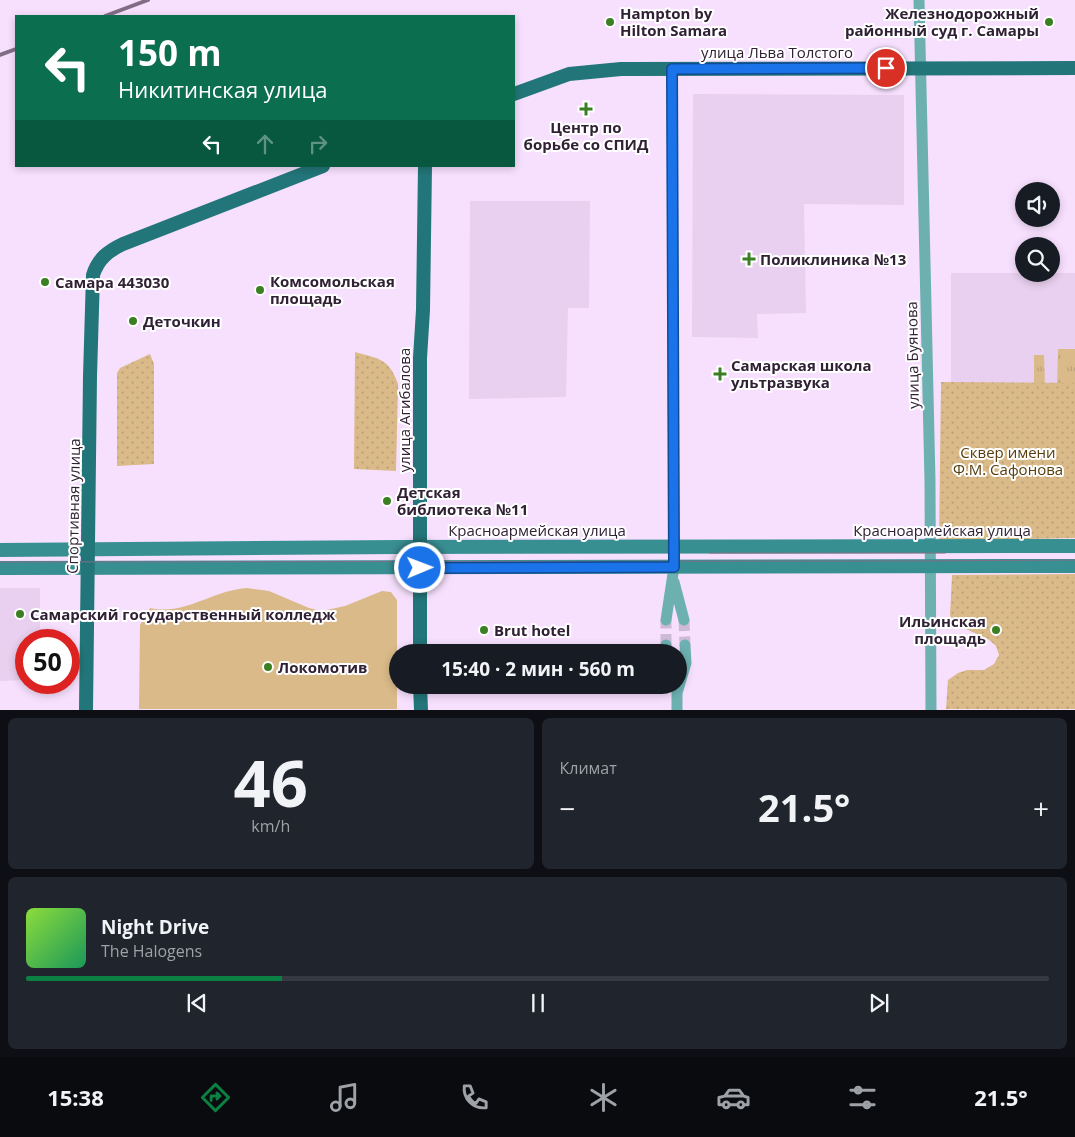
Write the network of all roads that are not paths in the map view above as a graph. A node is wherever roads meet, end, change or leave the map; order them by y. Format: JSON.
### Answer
{"nodes":[{"id":1,"x":918,"y":0,"type":"edge"},
{"id":2,"x":920,"y":68,"type":"junction"},
{"id":3,"x":1075,"y":68,"type":"edge"},
{"id":4,"x":672,"y":69,"type":"junction"},
{"id":5,"x":515,"y":94,"type":"edge"},
{"id":6,"x":320,"y":167,"type":"edge"},
{"id":7,"x":425,"y":167,"type":"edge"},
{"id":8,"x":674,"y":546,"type":"junction"},
{"id":9,"x":930,"y":546,"type":"junction"},
{"id":10,"x":1075,"y":546,"type":"edge"},
{"id":11,"x":421,"y":547,"type":"junction"},
{"id":12,"x":88,"y":549,"type":"junction"},
{"id":13,"x":0,"y":550,"type":"edge"},
{"id":14,"x":930,"y":566,"type":"junction"},
{"id":15,"x":1075,"y":566,"type":"edge"},
{"id":16,"x":0,"y":568,"type":"edge"},
{"id":17,"x":88,"y":568,"type":"junction"},
{"id":18,"x":420,"y":568,"type":"junction"},
{"id":19,"x":674,"y":573,"type":"junction"},
{"id":20,"x":666,"y":620,"type":"tunnel mouth"},
{"id":21,"x":684,"y":620,"type":"tunnel mouth"},
{"id":22,"x":420,"y":644,"type":"edge"},
{"id":23,"x":420,"y":694,"type":"edge"},
{"id":24,"x":676,"y":694,"type":"edge"},
{"id":25,"x":86,"y":710,"type":"edge"},
{"id":26,"x":421,"y":710,"type":"edge"},
{"id":27,"x":677,"y":710,"type":"edge"},
{"id":28,"x":932,"y":710,"type":"edge"}],
"edges":[{"from":1,"to":2,"type":"street","name":"улица Буянова"},
{"from":2,"to":3,"type":"main road","name":"улица Льва Толстого"},
{"from":2,"to":4,"type":"main road","name":"улица Льва Толстого"},
{"from":2,"to":9,"type":"street","name":"улица Буянова"},
{"from":4,"to":5,"type":"main road","name":"улица Льва Толстого"},
{"from":4,"to":8,"type":"street"},
{"from":6,"to":12,"type":"main road","name":"Спортивная улица"},
{"from":7,"to":11,"type":"main road","name":"улица Агибалова"},
{"from":8,"to":9,"type":"main road","name":"Красноармейская улица"},
{"from":8,"to":11,"type":"main road","name":"Красноармейская улица"},
{"from":8,"to":19,"type":"street"},
{"from":9,"to":10,"type":"main road","name":"Красноармейская улица"},
{"from":9,"to":14,"type":"street","name":"улица Буянова"},
{"from":11,"to":12,"type":"main road","name":"Красноармейская улица"},
{"from":11,"to":18,"type":"main road","name":"улица Агибалова"},
{"from":12,"to":13,"type":"main road","name":"Красноармейская улица"},
{"from":12,"to":17,"type":"main road","name":"Спортивная улица"},
{"from":14,"to":15,"type":"main road"},
{"from":14,"to":19,"type":"main road"},
{"from":14,"to":28,"type":"street","name":"улица Буянова"},
{"from":16,"to":17,"type":"main road"},
{"from":17,"to":18,"type":"main road"},
{"from":17,"to":25,"type":"main road","name":"Спортивная улица"},
{"from":18,"to":19,"type":"main road"},
{"from":18,"to":22,"type":"main road","name":"улица Агибалова"},
{"from":19,"to":20,"type":"street"},
{"from":19,"to":21,"type":"street"},
{"from":23,"to":26,"type":"main road"},
{"from":24,"to":27,"type":"street"}]}
